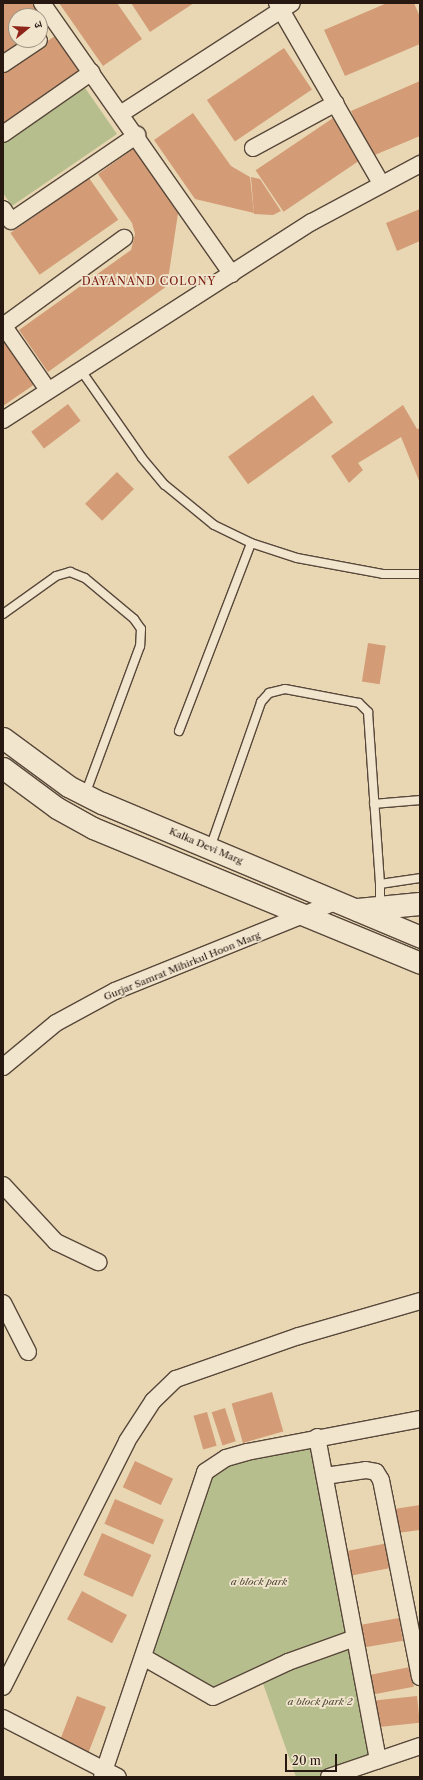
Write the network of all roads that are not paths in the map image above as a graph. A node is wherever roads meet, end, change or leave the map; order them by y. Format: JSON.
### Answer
{"nodes":[{"id":1,"x":42,"y":3,"type":"edge"},
{"id":2,"x":283,"y":5,"type":"edge"},
{"id":3,"x":59,"y":27,"type":"junction"},
{"id":4,"x":48,"y":35,"type":"edge"},
{"id":5,"x":28,"y":48,"type":"edge"},
{"id":6,"x":3,"y":64,"type":"edge"},
{"id":7,"x":92,"y":72,"type":"junction"},
{"id":8,"x":336,"y":103,"type":"junction"},
{"id":9,"x":122,"y":113,"type":"junction"},
{"id":10,"x":3,"y":134,"type":"edge"},
{"id":11,"x":137,"y":135,"type":"junction"},
{"id":12,"x":253,"y":148,"type":"dead end"},
{"id":13,"x":420,"y":164,"type":"edge"},
{"id":14,"x":381,"y":183,"type":"junction"},
{"id":15,"x":3,"y":208,"type":"edge"},
{"id":16,"x":124,"y":238,"type":"dead end"},
{"id":17,"x":232,"y":274,"type":"junction"},
{"id":18,"x":3,"y":326,"type":"edge"},
{"id":19,"x":80,"y":369,"type":"junction"},
{"id":20,"x":48,"y":390,"type":"junction"},
{"id":21,"x":3,"y":420,"type":"edge"},
{"id":22,"x":251,"y":543,"type":"junction"},
{"id":23,"x":420,"y":574,"type":"edge"},
{"id":24,"x":3,"y":614,"type":"edge"},
{"id":25,"x":179,"y":731,"type":"dead end"},
{"id":26,"x":3,"y":738,"type":"edge"},
{"id":27,"x":3,"y":768,"type":"edge"},
{"id":28,"x":86,"y":795,"type":"junction"},
{"id":29,"x":420,"y":800,"type":"edge"},
{"id":30,"x":374,"y":804,"type":"junction"},
{"id":31,"x":210,"y":848,"type":"junction"},
{"id":32,"x":420,"y":878,"type":"edge"},
{"id":33,"x":380,"y":884,"type":"junction"},
{"id":34,"x":338,"y":901,"type":"junction"},
{"id":35,"x":420,"y":904,"type":"edge"},
{"id":36,"x":380,"y":906,"type":"junction"},
{"id":37,"x":358,"y":910,"type":"junction"},
{"id":38,"x":308,"y":915,"type":"junction"},
{"id":39,"x":420,"y":937,"type":"edge"},
{"id":40,"x":420,"y":963,"type":"edge"},
{"id":41,"x":3,"y":1067,"type":"edge"},
{"id":42,"x":3,"y":1185,"type":"edge"},
{"id":43,"x":98,"y":1262,"type":"dead end"},
{"id":44,"x":420,"y":1301,"type":"edge"},
{"id":45,"x":3,"y":1303,"type":"edge"},
{"id":46,"x":28,"y":1352,"type":"dead end"},
{"id":47,"x":420,"y":1419,"type":"edge"},
{"id":48,"x":318,"y":1437,"type":"junction"},
{"id":49,"x":325,"y":1476,"type":"junction"},
{"id":50,"x":355,"y":1638,"type":"junction"},
{"id":51,"x":145,"y":1658,"type":"junction"},
{"id":52,"x":420,"y":1677,"type":"edge"},
{"id":53,"x":3,"y":1687,"type":"edge"},
{"id":54,"x":3,"y":1718,"type":"edge"},
{"id":55,"x":420,"y":1746,"type":"edge"},
{"id":56,"x":378,"y":1760,"type":"junction"},
{"id":57,"x":108,"y":1775,"type":"edge"},
{"id":58,"x":329,"y":1777,"type":"edge"}],
"edges":[{"from":1,"to":3,"type":"street"},
{"from":2,"to":8,"type":"street"},
{"from":2,"to":9,"type":"street"},
{"from":3,"to":4,"type":"street"},
{"from":3,"to":7,"type":"street"},
{"from":5,"to":6,"type":"street"},
{"from":7,"to":9,"type":"street"},
{"from":7,"to":10,"type":"street"},
{"from":8,"to":12,"type":"street"},
{"from":8,"to":14,"type":"street"},
{"from":9,"to":11,"type":"street"},
{"from":11,"to":15,"type":"street"},
{"from":11,"to":17,"type":"street"},
{"from":13,"to":14,"type":"street"},
{"from":14,"to":17,"type":"street"},
{"from":16,"to":18,"type":"street"},
{"from":17,"to":19,"type":"street"},
{"from":18,"to":20,"type":"street"},
{"from":19,"to":20,"type":"street"},
{"from":19,"to":22,"type":"lane"},
{"from":20,"to":21,"type":"street"},
{"from":22,"to":23,"type":"lane"},
{"from":22,"to":25,"type":"lane"},
{"from":24,"to":28,"type":"lane"},
{"from":26,"to":28,"type":"street","name":"Kalka Devi Marg"},
{"from":27,"to":38,"type":"street"},
{"from":28,"to":31,"type":"street","name":"Kalka Devi Marg"},
{"from":29,"to":30,"type":"lane"},
{"from":30,"to":31,"type":"lane"},
{"from":30,"to":33,"type":"lane"},
{"from":31,"to":34,"type":"street","name":"Kalka Devi Marg"},
{"from":32,"to":33,"type":"lane"},
{"from":33,"to":36,"type":"lane"},
{"from":34,"to":37,"type":"street","name":"Kalka Devi Marg"},
{"from":34,"to":38,"type":"street","name":"Gurjar Samrat Mihirkul Hoon Marg"},
{"from":35,"to":36,"type":"main road"},
{"from":36,"to":37,"type":"main road"},
{"from":37,"to":39,"type":"street","name":"Kalka Devi Marg"},
{"from":38,"to":40,"type":"street"},
{"from":38,"to":41,"type":"street","name":"Gurjar Samrat Mihirkul Hoon Marg"},
{"from":42,"to":43,"type":"street"},
{"from":44,"to":53,"type":"street"},
{"from":45,"to":46,"type":"street"},
{"from":47,"to":48,"type":"street"},
{"from":48,"to":49,"type":"street"},
{"from":48,"to":51,"type":"street"},
{"from":49,"to":50,"type":"street"},
{"from":49,"to":52,"type":"street"},
{"from":50,"to":51,"type":"street"},
{"from":50,"to":56,"type":"street"},
{"from":51,"to":57,"type":"street"},
{"from":54,"to":57,"type":"street"},
{"from":55,"to":56,"type":"street"},
{"from":56,"to":58,"type":"street"}]}
